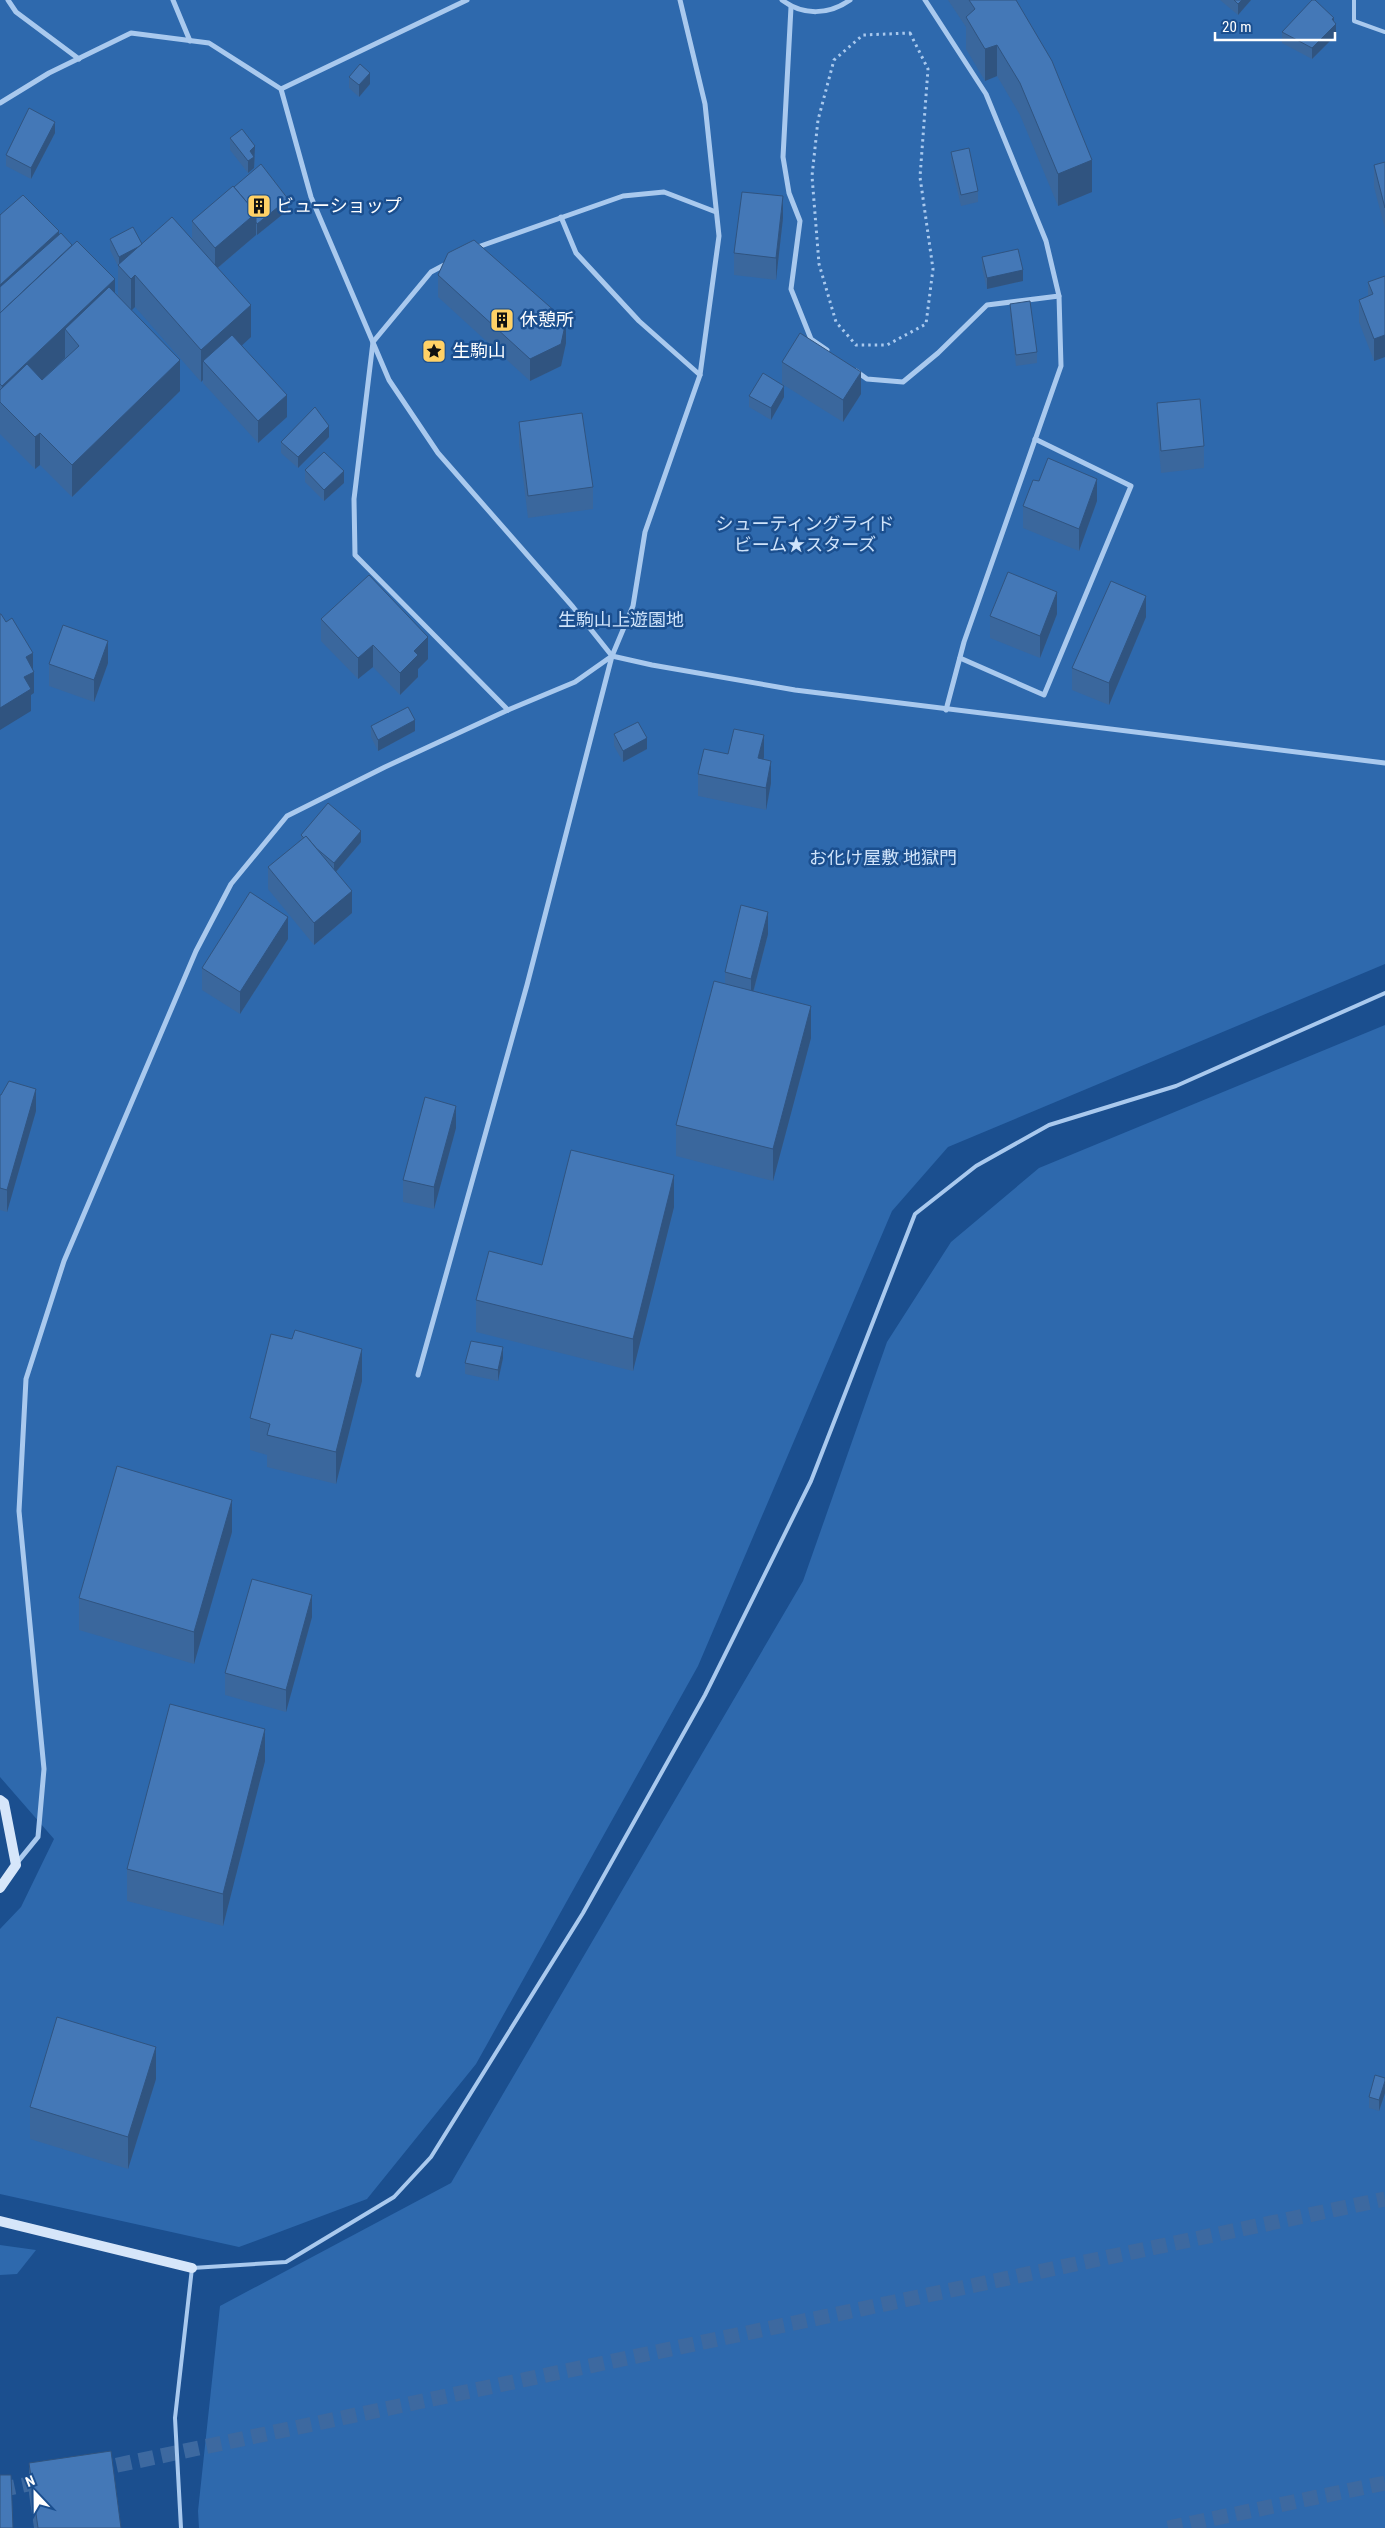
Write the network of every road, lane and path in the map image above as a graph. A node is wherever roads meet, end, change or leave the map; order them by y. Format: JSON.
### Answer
{"nodes":[{"id":1,"x":8,"y":0,"type":"edge"},
{"id":2,"x":173,"y":0,"type":"edge"},
{"id":3,"x":466,"y":0,"type":"edge"},
{"id":4,"x":680,"y":0,"type":"edge"},
{"id":5,"x":782,"y":0,"type":"edge"},
{"id":6,"x":850,"y":0,"type":"edge"},
{"id":7,"x":926,"y":0,"type":"edge"},
{"id":8,"x":1354,"y":0,"type":"edge"},
{"id":9,"x":791,"y":7,"type":"junction"},
{"id":10,"x":1385,"y":32,"type":"edge"},
{"id":11,"x":190,"y":41,"type":"junction"},
{"id":12,"x":79,"y":58,"type":"junction"},
{"id":13,"x":281,"y":89,"type":"junction"},
{"id":14,"x":0,"y":103,"type":"edge"},
{"id":15,"x":716,"y":212,"type":"junction"},
{"id":16,"x":561,"y":217,"type":"junction"},
{"id":17,"x":468,"y":252,"type":"edge"},
{"id":18,"x":454,"y":260,"type":"edge"},
{"id":19,"x":1059,"y":296,"type":"junction"},
{"id":20,"x":836,"y":322,"type":"joint"},
{"id":21,"x":373,"y":342,"type":"junction"},
{"id":22,"x":835,"y":356,"type":"edge"},
{"id":23,"x":851,"y":367,"type":"edge"},
{"id":24,"x":700,"y":376,"type":"junction"},
{"id":25,"x":1035,"y":439,"type":"junction"},
{"id":26,"x":612,"y":656,"type":"junction"},
{"id":27,"x":960,"y":658,"type":"junction"},
{"id":28,"x":508,"y":710,"type":"junction"},
{"id":29,"x":946,"y":710,"type":"junction"},
{"id":30,"x":1385,"y":763,"type":"edge"},
{"id":31,"x":1385,"y":993,"type":"edge"},
{"id":32,"x":418,"y":1375,"type":"dead end"},
{"id":33,"x":0,"y":1800,"type":"edge"},
{"id":34,"x":16,"y":1865,"type":"junction"},
{"id":35,"x":0,"y":1888,"type":"edge"},
{"id":36,"x":0,"y":2221,"type":"edge"},
{"id":37,"x":192,"y":2268,"type":"junction"},
{"id":38,"x":181,"y":2528,"type":"edge"}],
"edges":[{"from":1,"to":12,"type":"street"},
{"from":2,"to":11,"type":"street"},
{"from":3,"to":13,"type":"street"},
{"from":4,"to":15,"type":"street"},
{"from":5,"to":9,"type":"street"},
{"from":6,"to":9,"type":"street"},
{"from":7,"to":19,"type":"street"},
{"from":8,"to":10,"type":"lane"},
{"from":9,"to":22,"type":"street"},
{"from":11,"to":12,"type":"street"},
{"from":11,"to":13,"type":"street"},
{"from":12,"to":14,"type":"street"},
{"from":13,"to":21,"type":"street"},
{"from":15,"to":16,"type":"street"},
{"from":15,"to":24,"type":"street"},
{"from":16,"to":17,"type":"street"},
{"from":16,"to":24,"type":"street"},
{"from":18,"to":21,"type":"street"},
{"from":19,"to":23,"type":"street"},
{"from":19,"to":25,"type":"street"},
{"from":20,"to":20,"type":"path"},
{"from":21,"to":26,"type":"street"},
{"from":21,"to":28,"type":"street"},
{"from":24,"to":26,"type":"street"},
{"from":25,"to":27,"type":"street"},
{"from":25,"to":27,"type":"street"},
{"from":26,"to":28,"type":"street"},
{"from":26,"to":29,"type":"street"},
{"from":26,"to":32,"type":"street"},
{"from":27,"to":29,"type":"street"},
{"from":28,"to":34,"type":"street"},
{"from":29,"to":30,"type":"street"},
{"from":31,"to":37,"type":"lane"},
{"from":33,"to":34,"type":"street"},
{"from":34,"to":35,"type":"street"},
{"from":36,"to":37,"type":"street"},
{"from":37,"to":38,"type":"lane"}]}
